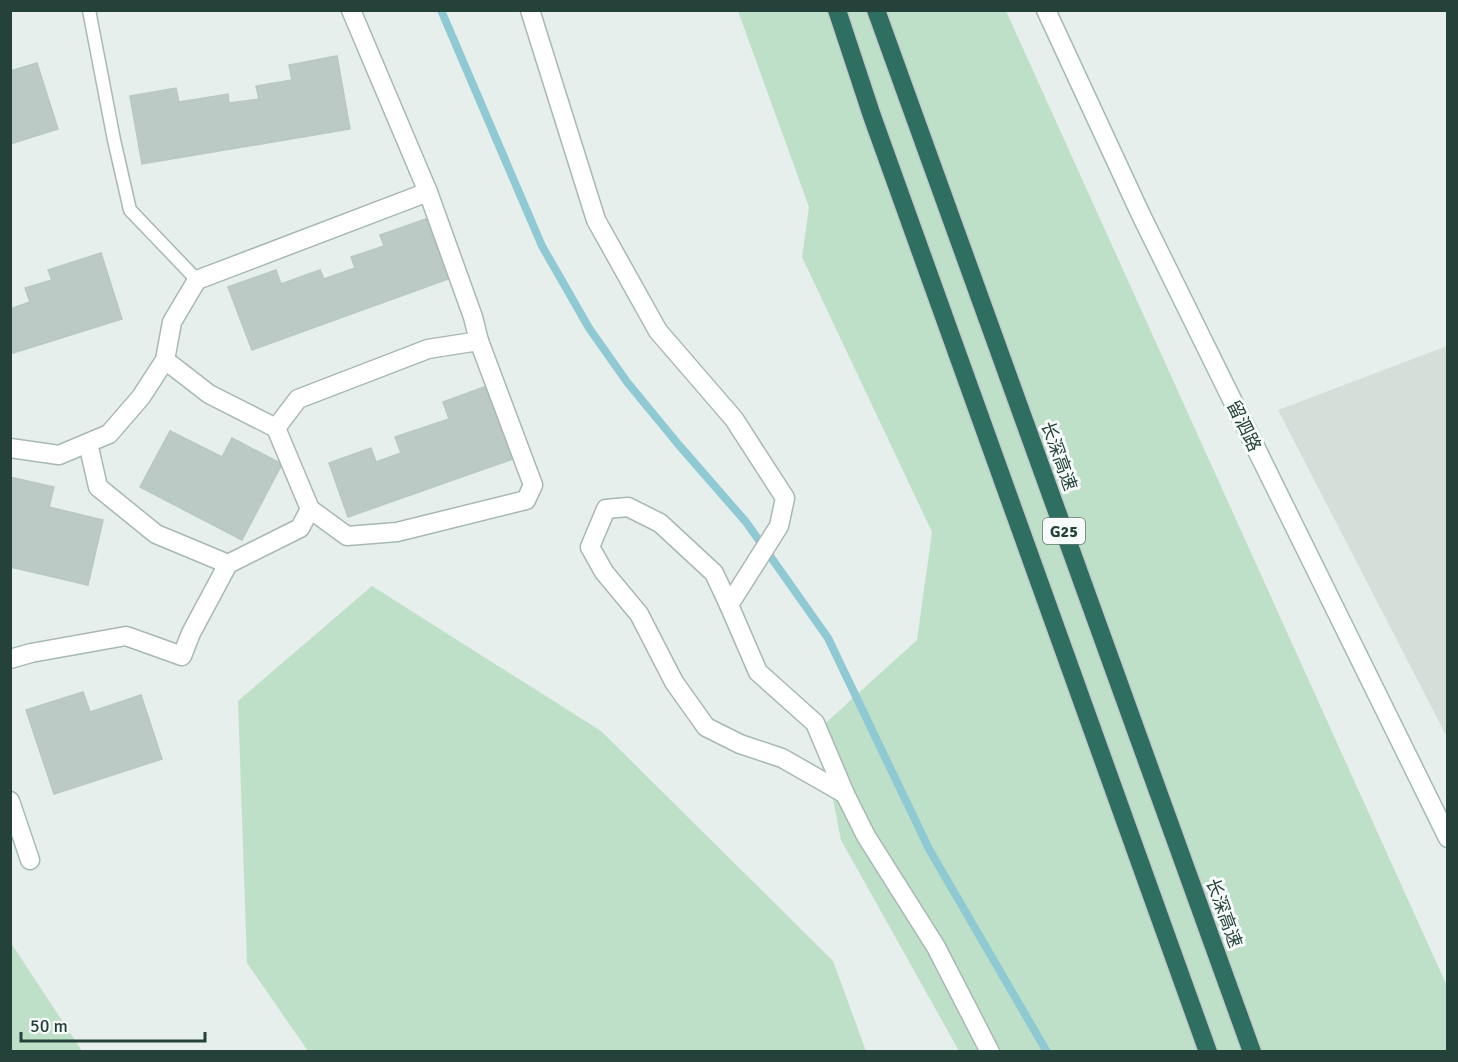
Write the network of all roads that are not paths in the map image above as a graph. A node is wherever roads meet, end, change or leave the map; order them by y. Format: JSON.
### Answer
{"nodes":[{"id":1,"x":89,"y":10,"type":"edge"},
{"id":2,"x":351,"y":10,"type":"edge"},
{"id":3,"x":530,"y":10,"type":"edge"},
{"id":4,"x":837,"y":10,"type":"edge"},
{"id":5,"x":876,"y":10,"type":"edge"},
{"id":6,"x":1046,"y":10,"type":"edge"},
{"id":7,"x":428,"y":192,"type":"junction"},
{"id":8,"x":197,"y":280,"type":"junction"},
{"id":9,"x":479,"y":341,"type":"junction"},
{"id":10,"x":165,"y":360,"type":"junction"},
{"id":11,"x":276,"y":428,"type":"junction"},
{"id":12,"x":88,"y":443,"type":"junction"},
{"id":13,"x":10,"y":448,"type":"edge"},
{"id":14,"x":309,"y":509,"type":"junction"},
{"id":15,"x":228,"y":564,"type":"junction"},
{"id":16,"x":729,"y":605,"type":"junction"},
{"id":17,"x":10,"y":659,"type":"edge"},
{"id":18,"x":845,"y":794,"type":"junction"},
{"id":19,"x":10,"y":801,"type":"edge"},
{"id":20,"x":1448,"y":838,"type":"edge"},
{"id":21,"x":30,"y":860,"type":"dead end"},
{"id":22,"x":990,"y":1052,"type":"edge"},
{"id":23,"x":1208,"y":1052,"type":"edge"},
{"id":24,"x":1252,"y":1052,"type":"edge"}],
"edges":[{"from":1,"to":8,"type":"lane"},
{"from":2,"to":7,"type":"street"},
{"from":3,"to":16,"type":"street"},
{"from":4,"to":23,"type":"highway","number":"G25"},
{"from":5,"to":24,"type":"highway","name":"长深高速","number":"G25"},
{"from":6,"to":20,"type":"street","name":"留泗路"},
{"from":7,"to":8,"type":"street"},
{"from":7,"to":9,"type":"street"},
{"from":8,"to":10,"type":"street"},
{"from":9,"to":11,"type":"street"},
{"from":9,"to":14,"type":"street"},
{"from":10,"to":11,"type":"street"},
{"from":10,"to":12,"type":"street"},
{"from":11,"to":14,"type":"street"},
{"from":12,"to":13,"type":"street"},
{"from":12,"to":15,"type":"street"},
{"from":14,"to":15,"type":"street"},
{"from":15,"to":17,"type":"street"},
{"from":16,"to":18,"type":"street"},
{"from":16,"to":18,"type":"street"},
{"from":18,"to":22,"type":"street"},
{"from":19,"to":21,"type":"street"}]}
